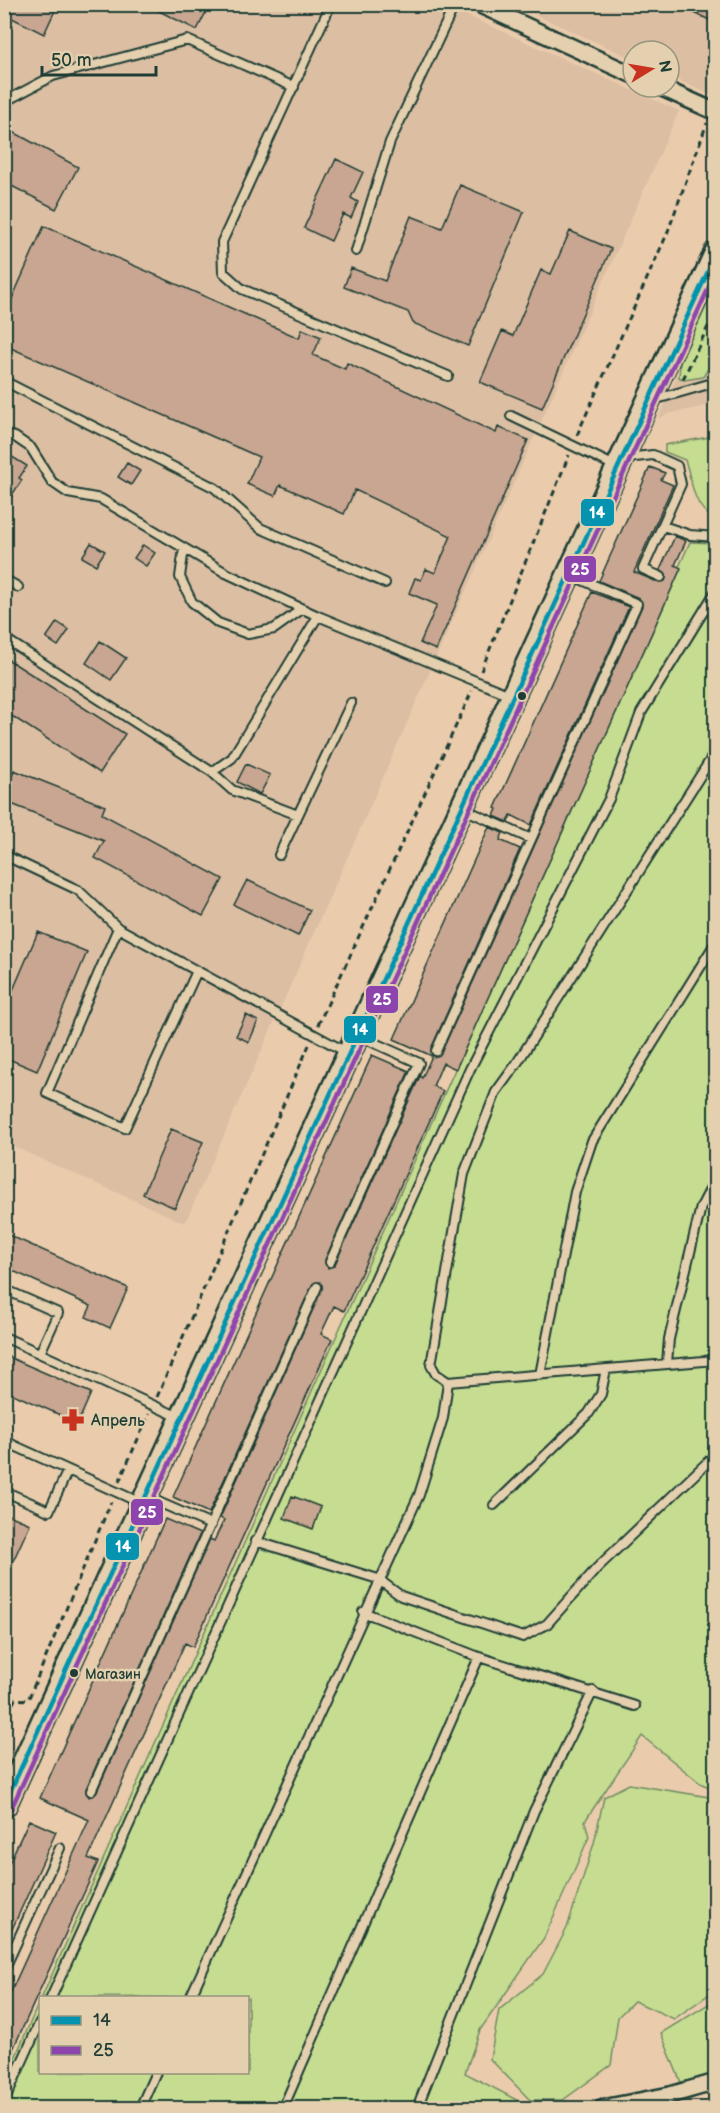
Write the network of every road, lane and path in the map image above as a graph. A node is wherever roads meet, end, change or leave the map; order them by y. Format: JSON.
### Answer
{"nodes":[{"id":1,"x":331,"y":4,"type":"edge"},
{"id":2,"x":455,"y":4,"type":"edge"},
{"id":3,"x":478,"y":4,"type":"edge"},
{"id":4,"x":621,"y":70,"type":"edge"},
{"id":5,"x":294,"y":87,"type":"junction"},
{"id":6,"x":681,"y":96,"type":"edge"},
{"id":7,"x":4,"y":102,"type":"edge"},
{"id":8,"x":714,"y":111,"type":"edge"},
{"id":9,"x":356,"y":251,"type":"dead end"},
{"id":10,"x":716,"y":253,"type":"edge"},
{"id":11,"x":716,"y":310,"type":"edge"},
{"id":12,"x":448,"y":375,"type":"dead end"},
{"id":13,"x":4,"y":381,"type":"edge"},
{"id":14,"x":716,"y":382,"type":"edge"},
{"id":15,"x":676,"y":395,"type":"junction"},
{"id":16,"x":649,"y":401,"type":"junction"},
{"id":17,"x":511,"y":416,"type":"dead end"},
{"id":18,"x":4,"y":434,"type":"edge"},
{"id":19,"x":572,"y":445,"type":"junction"},
{"id":20,"x":620,"y":463,"type":"junction"},
{"id":21,"x":663,"y":526,"type":"junction"},
{"id":22,"x":716,"y":537,"type":"edge"},
{"id":23,"x":184,"y":548,"type":"junction"},
{"id":24,"x":569,"y":575,"type":"junction"},
{"id":25,"x":661,"y":577,"type":"dead end"},
{"id":26,"x":4,"y":579,"type":"edge"},
{"id":27,"x":385,"y":583,"type":"dead end"},
{"id":28,"x":18,"y":587,"type":"dead end"},
{"id":29,"x":716,"y":591,"type":"edge"},
{"id":30,"x":302,"y":609,"type":"junction"},
{"id":31,"x":318,"y":616,"type":"junction"},
{"id":32,"x":4,"y":638,"type":"edge"},
{"id":33,"x":476,"y":681,"type":"junction"},
{"id":34,"x":513,"y":696,"type":"junction"},
{"id":35,"x":351,"y":703,"type":"dead end"},
{"id":36,"x":716,"y":751,"type":"edge"},
{"id":37,"x":212,"y":772,"type":"junction"},
{"id":38,"x":462,"y":808,"type":"junction"},
{"id":39,"x":298,"y":815,"type":"junction"},
{"id":40,"x":531,"y":839,"type":"junction"},
{"id":41,"x":4,"y":855,"type":"edge"},
{"id":42,"x":279,"y":855,"type":"dead end"},
{"id":43,"x":118,"y":928,"type":"junction"},
{"id":44,"x":716,"y":942,"type":"edge"},
{"id":45,"x":197,"y":971,"type":"junction"},
{"id":46,"x":313,"y":1035,"type":"junction"},
{"id":47,"x":353,"y":1045,"type":"junction"},
{"id":48,"x":436,"y":1050,"type":"dead end"},
{"id":49,"x":716,"y":1178,"type":"edge"},
{"id":50,"x":330,"y":1262,"type":"dead end"},
{"id":51,"x":317,"y":1287,"type":"dead end"},
{"id":52,"x":4,"y":1289,"type":"edge"},
{"id":53,"x":4,"y":1337,"type":"edge"},
{"id":54,"x":40,"y":1353,"type":"junction"},
{"id":55,"x":716,"y":1360,"type":"edge"},
{"id":56,"x":668,"y":1363,"type":"junction"},
{"id":57,"x":606,"y":1369,"type":"junction"},
{"id":58,"x":540,"y":1375,"type":"junction"},
{"id":59,"x":448,"y":1382,"type":"junction"},
{"id":60,"x":153,"y":1405,"type":"junction"},
{"id":61,"x":182,"y":1418,"type":"junction"},
{"id":62,"x":8,"y":1443,"type":"edge"},
{"id":63,"x":716,"y":1454,"type":"edge"},
{"id":64,"x":4,"y":1460,"type":"edge"},
{"id":65,"x":68,"y":1470,"type":"junction"},
{"id":66,"x":4,"y":1491,"type":"edge"},
{"id":67,"x":116,"y":1491,"type":"junction"},
{"id":68,"x":144,"y":1500,"type":"junction"},
{"id":69,"x":494,"y":1505,"type":"dead end"},
{"id":70,"x":211,"y":1525,"type":"junction"},
{"id":71,"x":255,"y":1540,"type":"junction"},
{"id":72,"x":378,"y":1579,"type":"junction"},
{"id":73,"x":363,"y":1612,"type":"junction"},
{"id":74,"x":479,"y":1657,"type":"junction"},
{"id":75,"x":593,"y":1691,"type":"junction"},
{"id":76,"x":635,"y":1706,"type":"dead end"},
{"id":77,"x":4,"y":1722,"type":"edge"},
{"id":78,"x":92,"y":1791,"type":"dead end"},
{"id":79,"x":4,"y":1806,"type":"edge"},
{"id":80,"x":60,"y":1848,"type":"dead end"},
{"id":81,"x":4,"y":1970,"type":"edge"},
{"id":82,"x":52,"y":1996,"type":"edge"},
{"id":83,"x":191,"y":1996,"type":"edge"},
{"id":84,"x":39,"y":2024,"type":"edge"},
{"id":85,"x":156,"y":2074,"type":"edge"},
{"id":86,"x":716,"y":2082,"type":"edge"},
{"id":87,"x":4,"y":2102,"type":"edge"},
{"id":88,"x":140,"y":2109,"type":"edge"},
{"id":89,"x":283,"y":2109,"type":"edge"},
{"id":90,"x":417,"y":2109,"type":"edge"},
{"id":91,"x":603,"y":2109,"type":"edge"}],
"edges":[{"from":1,"to":5,"type":"lane"},
{"from":2,"to":9,"type":"lane"},
{"from":3,"to":4,"type":"street"},
{"from":5,"to":7,"type":"lane"},
{"from":5,"to":12,"type":"lane"},
{"from":6,"to":8,"type":"street"},
{"from":8,"to":19,"type":"path"},
{"from":10,"to":16,"type":"street"},
{"from":11,"to":15,"type":"path"},
{"from":13,"to":27,"type":"lane"},
{"from":14,"to":15,"type":"lane"},
{"from":15,"to":16,"type":"lane"},
{"from":16,"to":20,"type":"street"},
{"from":17,"to":19,"type":"lane"},
{"from":18,"to":23,"type":"lane"},
{"from":19,"to":20,"type":"lane"},
{"from":19,"to":33,"type":"path"},
{"from":20,"to":21,"type":"lane"},
{"from":20,"to":24,"type":"street"},
{"from":21,"to":22,"type":"lane"},
{"from":21,"to":25,"type":"lane"},
{"from":23,"to":30,"type":"lane"},
{"from":23,"to":30,"type":"lane"},
{"from":24,"to":34,"type":"street"},
{"from":24,"to":40,"type":"lane"},
{"from":26,"to":28,"type":"lane"},
{"from":29,"to":71,"type":"lane"},
{"from":30,"to":31,"type":"lane"},
{"from":31,"to":33,"type":"lane"},
{"from":31,"to":37,"type":"lane"},
{"from":32,"to":37,"type":"lane"},
{"from":33,"to":34,"type":"lane"},
{"from":33,"to":46,"type":"path"},
{"from":34,"to":38,"type":"street"},
{"from":35,"to":39,"type":"lane"},
{"from":36,"to":59,"type":"lane"},
{"from":37,"to":39,"type":"lane"},
{"from":38,"to":40,"type":"lane"},
{"from":38,"to":47,"type":"street"},
{"from":39,"to":42,"type":"lane"},
{"from":40,"to":48,"type":"lane"},
{"from":41,"to":43,"type":"lane"},
{"from":43,"to":45,"type":"lane"},
{"from":43,"to":45,"type":"lane"},
{"from":44,"to":58,"type":"lane"},
{"from":45,"to":46,"type":"lane"},
{"from":46,"to":47,"type":"lane"},
{"from":46,"to":60,"type":"path"},
{"from":47,"to":50,"type":"lane"},
{"from":47,"to":61,"type":"street"},
{"from":49,"to":56,"type":"lane"},
{"from":51,"to":70,"type":"lane"},
{"from":52,"to":54,"type":"lane"},
{"from":53,"to":54,"type":"lane"},
{"from":54,"to":60,"type":"lane"},
{"from":55,"to":56,"type":"lane"},
{"from":56,"to":57,"type":"lane"},
{"from":57,"to":58,"type":"lane"},
{"from":57,"to":69,"type":"lane"},
{"from":58,"to":59,"type":"lane"},
{"from":59,"to":72,"type":"lane"},
{"from":60,"to":61,"type":"lane"},
{"from":60,"to":67,"type":"path"},
{"from":61,"to":68,"type":"street"},
{"from":62,"to":64,"type":"lane"},
{"from":62,"to":65,"type":"lane"},
{"from":63,"to":72,"type":"lane"},
{"from":65,"to":66,"type":"lane"},
{"from":65,"to":67,"type":"lane"},
{"from":67,"to":68,"type":"lane"},
{"from":67,"to":77,"type":"path"},
{"from":68,"to":70,"type":"lane"},
{"from":68,"to":79,"type":"street"},
{"from":70,"to":78,"type":"lane"},
{"from":71,"to":72,"type":"lane"},
{"from":71,"to":82,"type":"lane"},
{"from":72,"to":73,"type":"lane"},
{"from":73,"to":74,"type":"lane"},
{"from":73,"to":83,"type":"lane"},
{"from":74,"to":75,"type":"lane"},
{"from":74,"to":89,"type":"lane"},
{"from":75,"to":76,"type":"lane"},
{"from":75,"to":90,"type":"lane"},
{"from":80,"to":81,"type":"lane"},
{"from":84,"to":87,"type":"lane"},
{"from":85,"to":88,"type":"lane"},
{"from":86,"to":91,"type":"street"}]}
